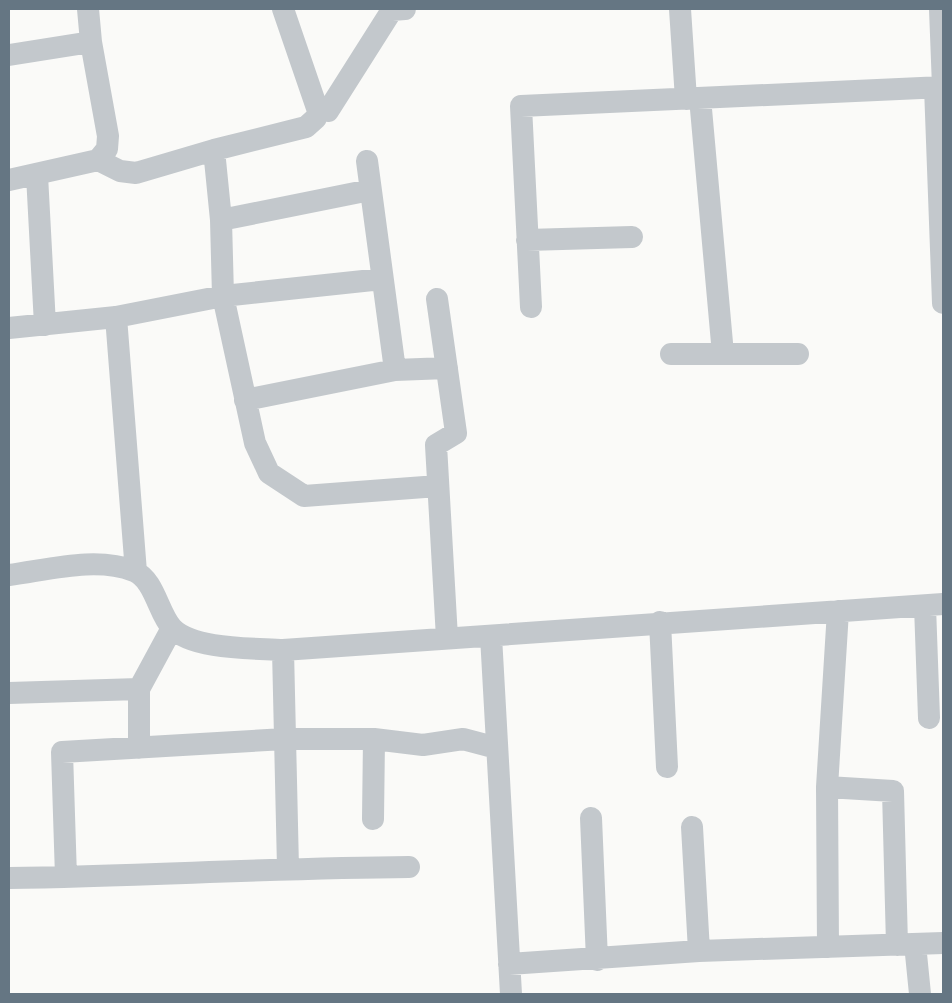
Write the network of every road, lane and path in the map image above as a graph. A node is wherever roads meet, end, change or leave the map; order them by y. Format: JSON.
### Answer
{"nodes":[{"id":1,"x":88,"y":9,"type":"edge"},
{"id":2,"x":283,"y":9,"type":"edge"},
{"id":3,"x":405,"y":9,"type":"edge"},
{"id":4,"x":680,"y":9,"type":"edge"},
{"id":5,"x":940,"y":9,"type":"edge"},
{"id":6,"x":91,"y":42,"type":"junction"},
{"id":7,"x":9,"y":55,"type":"edge"},
{"id":8,"x":940,"y":87,"type":"edge"},
{"id":9,"x":693,"y":98,"type":"junction"},
{"id":10,"x":328,"y":111,"type":"dead end"},
{"id":11,"x":214,"y":150,"type":"junction"},
{"id":12,"x":98,"y":160,"type":"junction"},
{"id":13,"x":367,"y":162,"type":"dead end"},
{"id":14,"x":37,"y":174,"type":"junction"},
{"id":15,"x":9,"y":180,"type":"edge"},
{"id":16,"x":370,"y":190,"type":"junction"},
{"id":17,"x":221,"y":220,"type":"junction"},
{"id":18,"x":632,"y":237,"type":"dead end"},
{"id":19,"x":528,"y":240,"type":"junction"},
{"id":20,"x":382,"y":279,"type":"junction"},
{"id":21,"x":223,"y":296,"type":"junction"},
{"id":22,"x":436,"y":299,"type":"dead end"},
{"id":23,"x":943,"y":303,"type":"edge"},
{"id":24,"x":531,"y":306,"type":"dead end"},
{"id":25,"x":116,"y":317,"type":"junction"},
{"id":26,"x":45,"y":325,"type":"junction"},
{"id":27,"x":9,"y":328,"type":"edge"},
{"id":28,"x":671,"y":354,"type":"dead end"},
{"id":29,"x":723,"y":354,"type":"junction"},
{"id":30,"x":798,"y":354,"type":"dead end"},
{"id":31,"x":447,"y":368,"type":"junction"},
{"id":32,"x":395,"y":370,"type":"junction"},
{"id":33,"x":246,"y":400,"type":"junction"},
{"id":34,"x":438,"y":486,"type":"junction"},
{"id":35,"x":136,"y":572,"type":"junction"},
{"id":36,"x":9,"y":575,"type":"edge"},
{"id":37,"x":934,"y":605,"type":"edge"},
{"id":38,"x":838,"y":611,"type":"junction"},
{"id":39,"x":660,"y":622,"type":"junction"},
{"id":40,"x":172,"y":628,"type":"junction"},
{"id":41,"x":491,"y":636,"type":"junction"},
{"id":42,"x":447,"y":638,"type":"junction"},
{"id":43,"x":283,"y":650,"type":"junction"},
{"id":44,"x":139,"y":689,"type":"junction"},
{"id":45,"x":9,"y":693,"type":"edge"},
{"id":46,"x":929,"y":718,"type":"dead end"},
{"id":47,"x":285,"y":739,"type":"junction"},
{"id":48,"x":374,"y":739,"type":"junction"},
{"id":49,"x":139,"y":748,"type":"junction"},
{"id":50,"x":497,"y":748,"type":"junction"},
{"id":51,"x":667,"y":767,"type":"dead end"},
{"id":52,"x":827,"y":787,"type":"junction"},
{"id":53,"x":591,"y":818,"type":"dead end"},
{"id":54,"x":373,"y":819,"type":"dead end"},
{"id":55,"x":692,"y":827,"type":"dead end"},
{"id":56,"x":409,"y":867,"type":"dead end"},
{"id":57,"x":288,"y":868,"type":"junction"},
{"id":58,"x":66,"y":877,"type":"junction"},
{"id":59,"x":9,"y":878,"type":"edge"},
{"id":60,"x":943,"y":943,"type":"edge"},
{"id":61,"x":906,"y":945,"type":"junction"},
{"id":62,"x":828,"y":947,"type":"junction"},
{"id":63,"x":700,"y":952,"type":"junction"},
{"id":64,"x":597,"y":960,"type":"junction"},
{"id":65,"x":508,"y":964,"type":"junction"},
{"id":66,"x":511,"y":994,"type":"edge"},
{"id":67,"x":920,"y":994,"type":"edge"}],
"edges":[{"from":1,"to":6,"type":"street"},
{"from":2,"to":11,"type":"street"},
{"from":3,"to":10,"type":"street"},
{"from":4,"to":9,"type":"street"},
{"from":5,"to":8,"type":"street"},
{"from":6,"to":7,"type":"street"},
{"from":6,"to":12,"type":"street"},
{"from":8,"to":9,"type":"street"},
{"from":8,"to":23,"type":"street"},
{"from":9,"to":19,"type":"street"},
{"from":9,"to":29,"type":"street"},
{"from":11,"to":12,"type":"street"},
{"from":11,"to":17,"type":"street"},
{"from":12,"to":14,"type":"street"},
{"from":13,"to":16,"type":"street"},
{"from":14,"to":15,"type":"street"},
{"from":14,"to":26,"type":"street"},
{"from":16,"to":17,"type":"street"},
{"from":16,"to":20,"type":"street"},
{"from":17,"to":21,"type":"street"},
{"from":18,"to":19,"type":"street"},
{"from":19,"to":24,"type":"street"},
{"from":20,"to":21,"type":"street"},
{"from":20,"to":32,"type":"street"},
{"from":21,"to":25,"type":"street"},
{"from":21,"to":33,"type":"street"},
{"from":22,"to":31,"type":"street"},
{"from":25,"to":26,"type":"street"},
{"from":25,"to":35,"type":"street"},
{"from":26,"to":27,"type":"street"},
{"from":28,"to":29,"type":"street"},
{"from":29,"to":30,"type":"street"},
{"from":31,"to":32,"type":"street"},
{"from":31,"to":34,"type":"street"},
{"from":32,"to":33,"type":"street"},
{"from":33,"to":34,"type":"street"},
{"from":34,"to":42,"type":"street"},
{"from":35,"to":36,"type":"street"},
{"from":35,"to":40,"type":"street"},
{"from":37,"to":38,"type":"street"},
{"from":37,"to":46,"type":"street"},
{"from":38,"to":39,"type":"street"},
{"from":38,"to":52,"type":"street"},
{"from":39,"to":41,"type":"street"},
{"from":39,"to":51,"type":"street"},
{"from":40,"to":43,"type":"street"},
{"from":40,"to":44,"type":"street"},
{"from":41,"to":42,"type":"street"},
{"from":41,"to":50,"type":"street"},
{"from":42,"to":43,"type":"street"},
{"from":43,"to":47,"type":"street"},
{"from":44,"to":45,"type":"street"},
{"from":44,"to":49,"type":"street"},
{"from":47,"to":48,"type":"street"},
{"from":47,"to":49,"type":"street"},
{"from":47,"to":57,"type":"street"},
{"from":48,"to":50,"type":"street"},
{"from":48,"to":54,"type":"street"},
{"from":49,"to":58,"type":"street"},
{"from":50,"to":65,"type":"street"},
{"from":52,"to":61,"type":"street"},
{"from":52,"to":62,"type":"street"},
{"from":53,"to":64,"type":"street"},
{"from":55,"to":63,"type":"street"},
{"from":56,"to":57,"type":"street"},
{"from":57,"to":58,"type":"street"},
{"from":58,"to":59,"type":"street"},
{"from":60,"to":61,"type":"street"},
{"from":61,"to":62,"type":"street"},
{"from":61,"to":67,"type":"street"},
{"from":62,"to":63,"type":"street"},
{"from":63,"to":64,"type":"street"},
{"from":64,"to":65,"type":"street"},
{"from":65,"to":66,"type":"street"}]}
